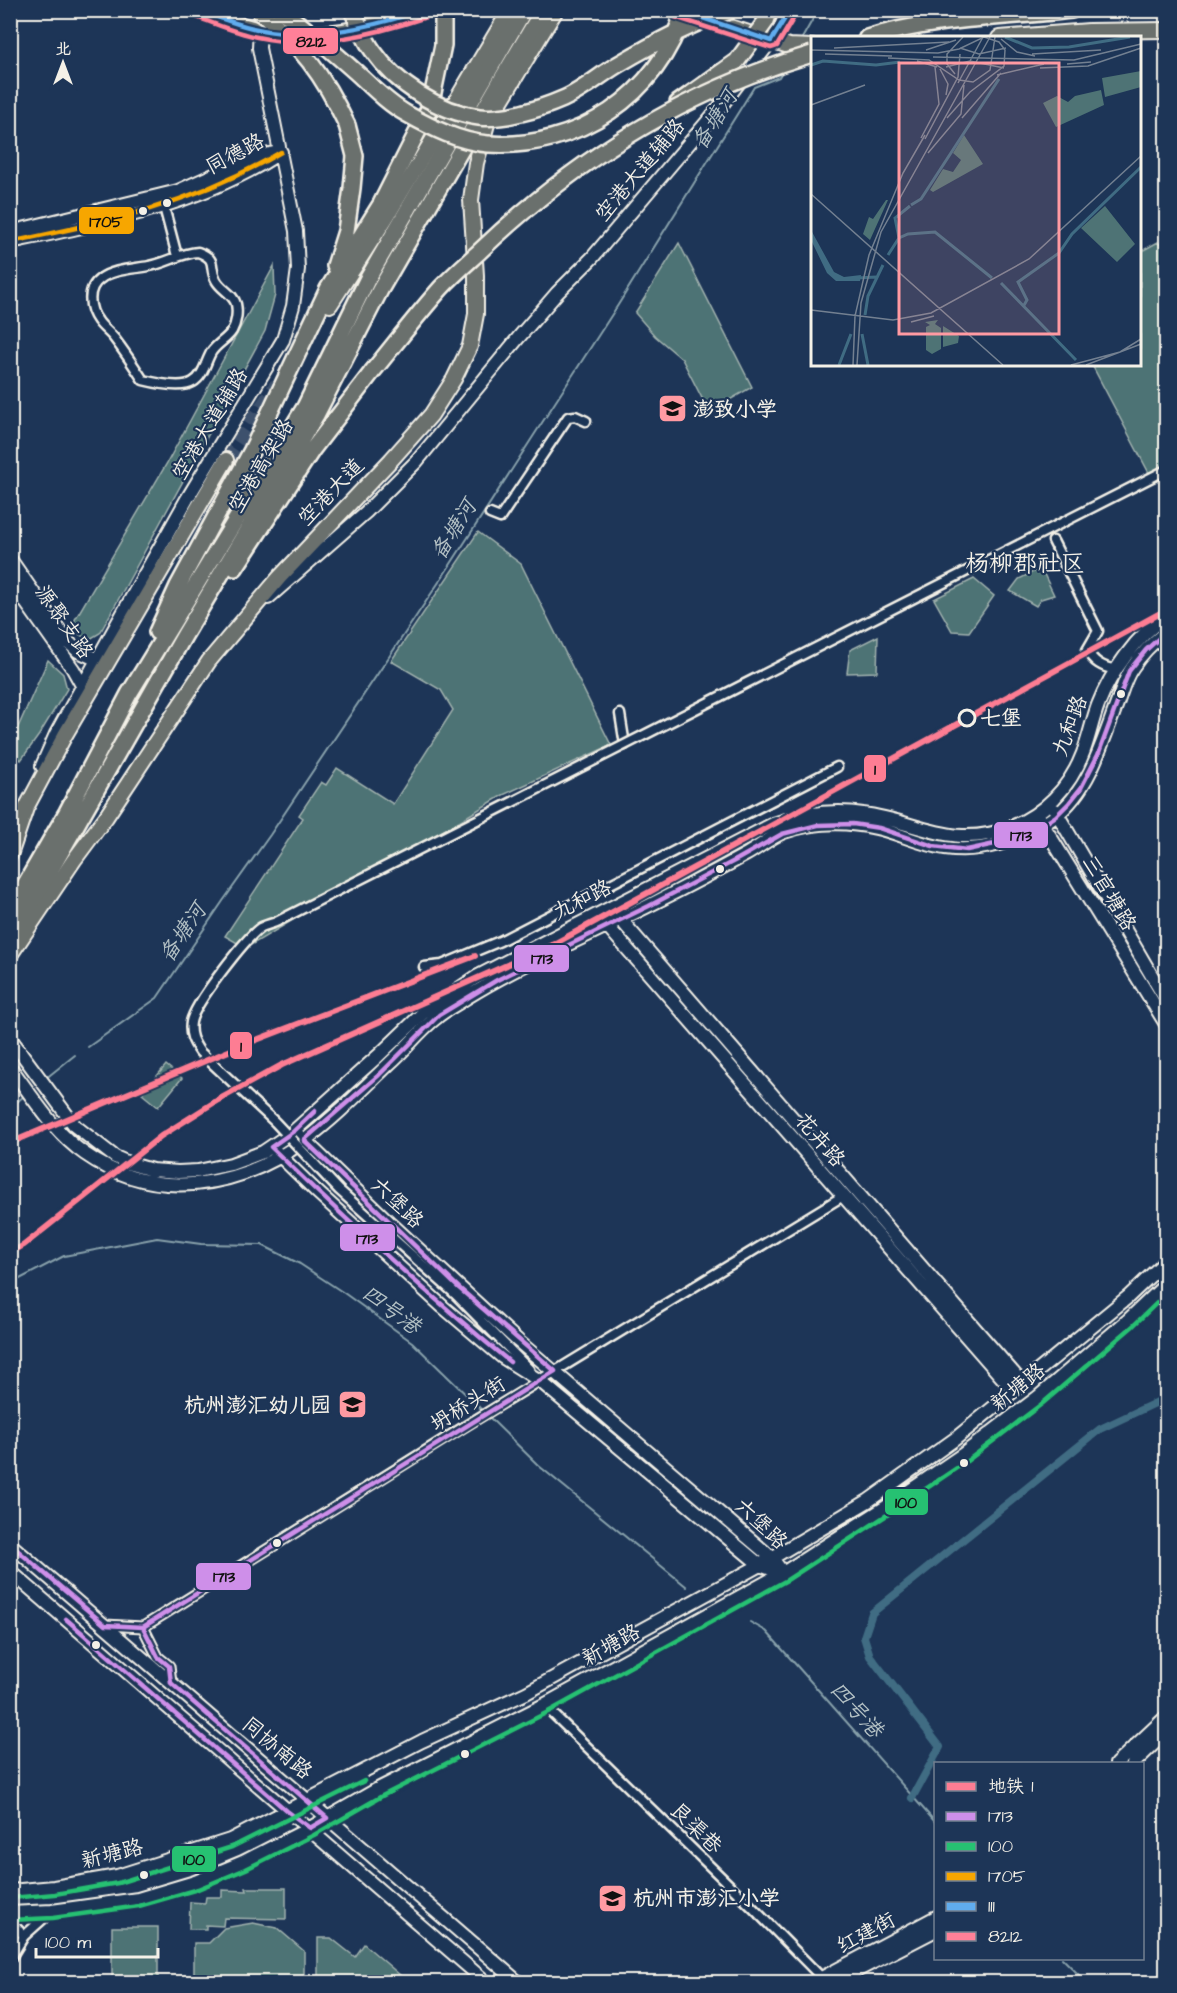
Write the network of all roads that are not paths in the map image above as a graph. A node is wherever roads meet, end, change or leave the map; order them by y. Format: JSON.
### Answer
{"nodes":[{"id":1,"x":198,"y":10,"type":"edge"},
{"id":2,"x":257,"y":10,"type":"edge"},
{"id":3,"x":270,"y":10,"type":"edge"},
{"id":4,"x":280,"y":10,"type":"edge"},
{"id":5,"x":352,"y":10,"type":"edge"},
{"id":6,"x":424,"y":10,"type":"edge"},
{"id":7,"x":443,"y":10,"type":"edge"},
{"id":8,"x":510,"y":10,"type":"edge"},
{"id":9,"x":524,"y":10,"type":"edge"},
{"id":10,"x":543,"y":10,"type":"edge"},
{"id":11,"x":556,"y":10,"type":"edge"},
{"id":12,"x":676,"y":10,"type":"edge"},
{"id":13,"x":684,"y":10,"type":"edge"},
{"id":14,"x":732,"y":10,"type":"edge"},
{"id":15,"x":770,"y":10,"type":"edge"},
{"id":16,"x":790,"y":10,"type":"edge"},
{"id":17,"x":1071,"y":10,"type":"edge"},
{"id":18,"x":1167,"y":23,"type":"edge"},
{"id":19,"x":1141,"y":29,"type":"junction"},
{"id":20,"x":260,"y":30,"type":"junction"},
{"id":21,"x":1167,"y":30,"type":"edge"},
{"id":22,"x":873,"y":36,"type":"edge"},
{"id":23,"x":1031,"y":36,"type":"edge"},
{"id":24,"x":771,"y":41,"type":"junction"},
{"id":25,"x":805,"y":48,"type":"edge"},
{"id":26,"x":661,"y":115,"type":"junction"},
{"id":27,"x":281,"y":152,"type":"junction"},
{"id":28,"x":164,"y":207,"type":"junction"},
{"id":29,"x":10,"y":232,"type":"edge"},
{"id":30,"x":10,"y":242,"type":"edge"},
{"id":31,"x":177,"y":256,"type":"junction"},
{"id":32,"x":328,"y":289,"type":"junction"},
{"id":33,"x":330,"y":305,"type":"dead end"},
{"id":34,"x":586,"y":421,"type":"dead end"},
{"id":35,"x":226,"y":460,"type":"tunnel mouth"},
{"id":36,"x":1167,"y":470,"type":"edge"},
{"id":37,"x":490,"y":514,"type":"dead end"},
{"id":38,"x":1053,"y":541,"type":"dead end"},
{"id":39,"x":10,"y":559,"type":"edge"},
{"id":40,"x":10,"y":580,"type":"edge"},
{"id":41,"x":1167,"y":617,"type":"edge"},
{"id":42,"x":234,"y":629,"type":"junction"},
{"id":43,"x":1167,"y":632,"type":"edge"},
{"id":44,"x":184,"y":636,"type":"junction"},
{"id":45,"x":98,"y":660,"type":"junction"},
{"id":46,"x":1116,"y":670,"type":"junction"},
{"id":47,"x":82,"y":687,"type":"junction"},
{"id":48,"x":129,"y":693,"type":"junction"},
{"id":49,"x":620,"y":714,"type":"dead end"},
{"id":50,"x":626,"y":745,"type":"junction"},
{"id":51,"x":837,"y":768,"type":"dead end"},
{"id":52,"x":1051,"y":804,"type":"junction"},
{"id":53,"x":26,"y":808,"type":"junction"},
{"id":54,"x":1058,"y":815,"type":"junction"},
{"id":55,"x":73,"y":816,"type":"junction"},
{"id":56,"x":1040,"y":819,"type":"junction"},
{"id":57,"x":10,"y":855,"type":"edge"},
{"id":58,"x":610,"y":908,"type":"junction"},
{"id":59,"x":10,"y":911,"type":"edge"},
{"id":60,"x":597,"y":915,"type":"junction"},
{"id":61,"x":620,"y":919,"type":"junction"},
{"id":62,"x":607,"y":925,"type":"junction"},
{"id":63,"x":10,"y":941,"type":"edge"},
{"id":64,"x":10,"y":955,"type":"edge"},
{"id":65,"x":424,"y":967,"type":"dead end"},
{"id":66,"x":1167,"y":1000,"type":"edge"},
{"id":67,"x":1167,"y":1024,"type":"edge"},
{"id":68,"x":10,"y":1038,"type":"edge"},
{"id":69,"x":10,"y":1067,"type":"edge"},
{"id":70,"x":294,"y":1131,"type":"junction"},
{"id":71,"x":304,"y":1140,"type":"junction"},
{"id":72,"x":275,"y":1151,"type":"junction"},
{"id":73,"x":843,"y":1196,"type":"junction"},
{"id":74,"x":1167,"y":1261,"type":"edge"},
{"id":75,"x":1167,"y":1284,"type":"edge"},
{"id":76,"x":454,"y":1293,"type":"junction"},
{"id":77,"x":518,"y":1341,"type":"junction"},
{"id":78,"x":555,"y":1371,"type":"junction"},
{"id":79,"x":540,"y":1381,"type":"junction"},
{"id":80,"x":1018,"y":1388,"type":"junction"},
{"id":81,"x":10,"y":1544,"type":"edge"},
{"id":82,"x":772,"y":1558,"type":"junction"},
{"id":83,"x":760,"y":1565,"type":"junction"},
{"id":84,"x":10,"y":1571,"type":"edge"},
{"id":85,"x":783,"y":1573,"type":"junction"},
{"id":86,"x":105,"y":1625,"type":"junction"},
{"id":87,"x":143,"y":1627,"type":"junction"},
{"id":88,"x":171,"y":1683,"type":"junction"},
{"id":89,"x":544,"y":1705,"type":"junction"},
{"id":90,"x":1167,"y":1717,"type":"edge"},
{"id":91,"x":1167,"y":1732,"type":"edge"},
{"id":92,"x":1118,"y":1762,"type":"edge"},
{"id":93,"x":1135,"y":1762,"type":"edge"},
{"id":94,"x":308,"y":1800,"type":"junction"},
{"id":95,"x":287,"y":1810,"type":"junction"},
{"id":96,"x":327,"y":1818,"type":"junction"},
{"id":97,"x":310,"y":1828,"type":"junction"},
{"id":98,"x":10,"y":1891,"type":"edge"},
{"id":99,"x":52,"y":1911,"type":"junction"},
{"id":100,"x":10,"y":1913,"type":"edge"},
{"id":101,"x":934,"y":1918,"type":"edge"},
{"id":102,"x":10,"y":1921,"type":"edge"},
{"id":103,"x":934,"y":1931,"type":"edge"},
{"id":104,"x":24,"y":1936,"type":"junction"},
{"id":105,"x":10,"y":1959,"type":"edge"},
{"id":106,"x":818,"y":1980,"type":"edge"},
{"id":107,"x":486,"y":1983,"type":"edge"},
{"id":108,"x":518,"y":1983,"type":"edge"},
{"id":109,"x":835,"y":1983,"type":"edge"}],
"edges":[{"from":1,"to":20,"type":"main road"},
{"from":2,"to":32,"type":"highway","bridge":true},
{"from":3,"to":20,"type":"street"},
{"from":4,"to":13,"type":"highway","bridge":true},
{"from":5,"to":14,"type":"highway","bridge":true},
{"from":6,"to":20,"type":"main road"},
{"from":7,"to":32,"type":"highway","bridge":true},
{"from":8,"to":33,"type":"main road"},
{"from":9,"to":48,"type":"highway","name":"空港高架路"},
{"from":10,"to":44,"type":"highway","name":"空港高架路"},
{"from":11,"to":42,"type":"main road","name":"空港大道"},
{"from":12,"to":24,"type":"main road"},
{"from":15,"to":26,"type":"highway","bridge":true},
{"from":16,"to":24,"type":"street","name":"空港大道辅路"},
{"from":17,"to":22,"type":"highway"},
{"from":18,"to":19,"type":"main road"},
{"from":19,"to":21,"type":"main road"},
{"from":19,"to":23,"type":"main road"},
{"from":20,"to":27,"type":"street","name":"空港大道辅路"},
{"from":24,"to":25,"type":"main road"},
{"from":24,"to":42,"type":"street","name":"空港大道辅路"},
{"from":25,"to":26,"type":"highway","bridge":true},
{"from":26,"to":44,"type":"highway","bridge":true},
{"from":27,"to":28,"type":"street","name":"同德路"},
{"from":27,"to":29,"type":"street","name":"同德路"},
{"from":27,"to":45,"type":"street","name":"空港大道辅路"},
{"from":28,"to":30,"type":"street","name":"同德路"},
{"from":28,"to":31,"type":"street"},
{"from":31,"to":31,"type":"street"},
{"from":32,"to":48,"type":"highway"},
{"from":34,"to":37,"type":"street"},
{"from":35,"to":53,"type":"main road"},
{"from":36,"to":50,"type":"street","bridge":true},
{"from":38,"to":46,"type":"street"},
{"from":39,"to":45,"type":"street","name":"源聚支路"},
{"from":40,"to":47,"type":"street","name":"源聚支路"},
{"from":41,"to":46,"type":"street","name":"九和路"},
{"from":42,"to":64,"type":"main road","name":"空港大道"},
{"from":43,"to":54,"type":"street","name":"九和路"},
{"from":44,"to":55,"type":"highway","name":"空港高架路"},
{"from":45,"to":47,"type":"street","name":"空港大道辅路"},
{"from":46,"to":52,"type":"street","name":"九和路"},
{"from":47,"to":53,"type":"street","name":"空港大道辅路"},
{"from":48,"to":55,"type":"highway","name":"空港高架路"},
{"from":49,"to":50,"type":"street"},
{"from":50,"to":76,"type":"street","bridge":true},
{"from":51,"to":65,"type":"street"},
{"from":52,"to":54,"type":"street","name":"三官塘路"},
{"from":52,"to":56,"type":"street","name":"九和路"},
{"from":53,"to":57,"type":"main road"},
{"from":54,"to":56,"type":"street","name":"九和路"},
{"from":54,"to":66,"type":"street","name":"三官塘路"},
{"from":55,"to":59,"type":"highway","name":"空港高架路"},
{"from":55,"to":63,"type":"highway","name":"空港高架路"},
{"from":56,"to":58,"type":"street","name":"九和路"},
{"from":56,"to":61,"type":"street","name":"九和路"},
{"from":56,"to":67,"type":"street","name":"三官塘路"},
{"from":58,"to":60,"type":"street","name":"九和路"},
{"from":58,"to":61,"type":"street","name":"花卉路"},
{"from":60,"to":62,"type":"street","name":"花卉路"},
{"from":60,"to":70,"type":"street","name":"九和路"},
{"from":61,"to":62,"type":"street","name":"九和路"},
{"from":61,"to":80,"type":"street","name":"花卉路"},
{"from":62,"to":71,"type":"street","name":"九和路"},
{"from":62,"to":73,"type":"street","name":"花卉路"},
{"from":68,"to":72,"type":"street","name":"九和路"},
{"from":69,"to":72,"type":"street","name":"九和路"},
{"from":70,"to":71,"type":"street","name":"六堡路"},
{"from":70,"to":72,"type":"street","name":"九和路"},
{"from":71,"to":72,"type":"street","name":"九和路"},
{"from":71,"to":77,"type":"street","name":"六堡路"},
{"from":72,"to":79,"type":"street","name":"六堡路"},
{"from":73,"to":78,"type":"street","name":"坍桥头街"},
{"from":73,"to":80,"type":"street","name":"花卉路"},
{"from":74,"to":80,"type":"street","name":"新塘路"},
{"from":75,"to":85,"type":"street","name":"新塘路"},
{"from":76,"to":77,"type":"street"},
{"from":76,"to":79,"type":"street"},
{"from":77,"to":78,"type":"street","name":"六堡路"},
{"from":78,"to":79,"type":"street","name":"坍桥头街"},
{"from":78,"to":82,"type":"street","name":"六堡路"},
{"from":79,"to":83,"type":"street","name":"六堡路"},
{"from":79,"to":87,"type":"street","name":"坍桥头街"},
{"from":80,"to":82,"type":"street","name":"新塘路"},
{"from":81,"to":86,"type":"street","name":"同协南路"},
{"from":82,"to":83,"type":"street","name":"新塘路"},
{"from":82,"to":85,"type":"street","name":"六堡路"},
{"from":83,"to":85,"type":"street","name":"六堡路"},
{"from":83,"to":94,"type":"street","name":"新塘路"},
{"from":84,"to":95,"type":"street","name":"同协南路"},
{"from":85,"to":89,"type":"street","name":"新塘路"},
{"from":86,"to":87,"type":"street"},
{"from":86,"to":88,"type":"street","name":"同协南路"},
{"from":87,"to":88,"type":"street"},
{"from":88,"to":94,"type":"street","name":"同协南路"},
{"from":89,"to":96,"type":"street","name":"新塘路"},
{"from":89,"to":106,"type":"street","name":"艮渠巷"},
{"from":90,"to":92,"type":"street"},
{"from":91,"to":93,"type":"street"},
{"from":94,"to":95,"type":"street","name":"新塘路"},
{"from":94,"to":96,"type":"street","name":"同协南路"},
{"from":95,"to":97,"type":"street","name":"同协南路"},
{"from":95,"to":98,"type":"street","name":"新塘路"},
{"from":96,"to":97,"type":"street","name":"新塘路"},
{"from":96,"to":108,"type":"street","name":"同协南路"},
{"from":97,"to":99,"type":"street","name":"新塘路"},
{"from":97,"to":107,"type":"street","name":"同协南路"},
{"from":99,"to":100,"type":"street","name":"新塘路"},
{"from":99,"to":104,"type":"street"},
{"from":101,"to":106,"type":"street","name":"红建街"},
{"from":102,"to":104,"type":"street"},
{"from":103,"to":109,"type":"street","name":"红建街"},
{"from":104,"to":105,"type":"street"}]}
